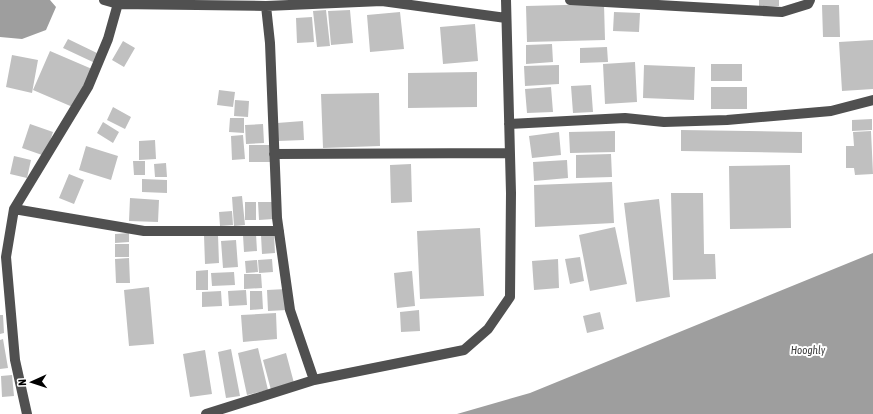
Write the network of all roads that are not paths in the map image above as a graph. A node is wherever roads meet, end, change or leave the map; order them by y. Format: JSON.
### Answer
{"nodes":[{"id":1,"x":104,"y":0,"type":"edge"},
{"id":2,"x":506,"y":0,"type":"edge"},
{"id":3,"x":570,"y":0,"type":"edge"},
{"id":4,"x":810,"y":0,"type":"edge"},
{"id":5,"x":118,"y":2,"type":"edge"},
{"id":6,"x":266,"y":6,"type":"junction"},
{"id":7,"x":506,"y":18,"type":"junction"},
{"id":8,"x":873,"y":100,"type":"edge"},
{"id":9,"x":509,"y":124,"type":"junction"},
{"id":10,"x":509,"y":153,"type":"junction"},
{"id":11,"x":274,"y":154,"type":"junction"},
{"id":12,"x":14,"y":209,"type":"junction"},
{"id":13,"x":279,"y":231,"type":"junction"},
{"id":14,"x":314,"y":380,"type":"junction"},
{"id":15,"x":27,"y":414,"type":"edge"},
{"id":16,"x":206,"y":414,"type":"edge"}],
"edges":[{"from":1,"to":5,"type":"street"},
{"from":2,"to":7,"type":"street"},
{"from":3,"to":4,"type":"street"},
{"from":5,"to":6,"type":"street"},
{"from":5,"to":12,"type":"street"},
{"from":6,"to":7,"type":"street"},
{"from":6,"to":11,"type":"street"},
{"from":7,"to":9,"type":"street"},
{"from":8,"to":9,"type":"street"},
{"from":9,"to":10,"type":"street"},
{"from":10,"to":11,"type":"street"},
{"from":10,"to":14,"type":"street"},
{"from":11,"to":13,"type":"street"},
{"from":12,"to":13,"type":"street"},
{"from":12,"to":15,"type":"street"},
{"from":13,"to":14,"type":"street"},
{"from":14,"to":16,"type":"street"}]}
